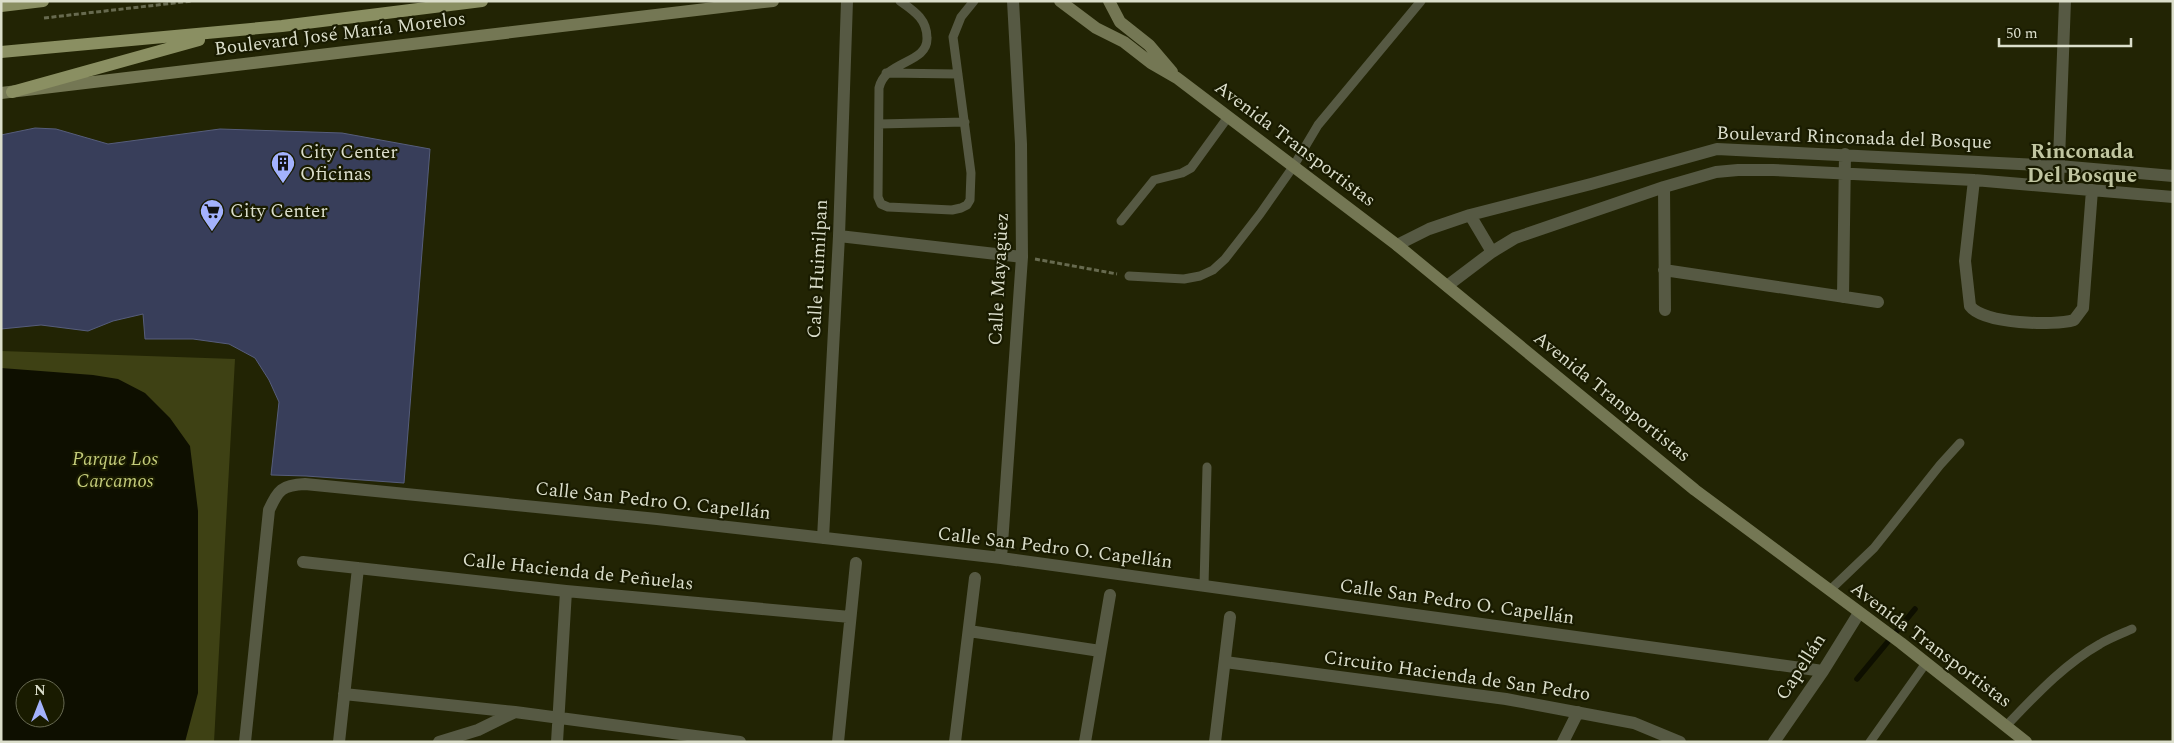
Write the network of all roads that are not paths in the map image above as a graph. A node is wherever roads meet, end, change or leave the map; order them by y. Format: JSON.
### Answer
{"nodes":[{"id":1,"x":43,"y":1,"type":"edge"},
{"id":2,"x":482,"y":1,"type":"edge"},
{"id":3,"x":772,"y":1,"type":"edge"},
{"id":4,"x":846,"y":1,"type":"edge"},
{"id":5,"x":900,"y":1,"type":"edge"},
{"id":6,"x":974,"y":1,"type":"edge"},
{"id":7,"x":1014,"y":1,"type":"edge"},
{"id":8,"x":1060,"y":1,"type":"edge"},
{"id":9,"x":1109,"y":1,"type":"edge"},
{"id":10,"x":1421,"y":1,"type":"edge"},
{"id":11,"x":2065,"y":1,"type":"edge"},
{"id":12,"x":1,"y":6,"type":"edge"},
{"id":13,"x":230,"y":31,"type":"junction"},
{"id":14,"x":1,"y":52,"type":"edge"},
{"id":15,"x":886,"y":73,"type":"junction"},
{"id":16,"x":958,"y":74,"type":"junction"},
{"id":17,"x":1177,"y":78,"type":"junction"},
{"id":18,"x":6,"y":93,"type":"edge"},
{"id":19,"x":1228,"y":117,"type":"junction"},
{"id":20,"x":965,"y":122,"type":"junction"},
{"id":21,"x":879,"y":124,"type":"junction"},
{"id":22,"x":1845,"y":154,"type":"junction"},
{"id":23,"x":2059,"y":166,"type":"junction"},
{"id":24,"x":1293,"y":167,"type":"junction"},
{"id":25,"x":1844,"y":175,"type":"junction"},
{"id":26,"x":2173,"y":176,"type":"edge"},
{"id":27,"x":1974,"y":180,"type":"junction"},
{"id":28,"x":2058,"y":186,"type":"junction"},
{"id":29,"x":1664,"y":187,"type":"junction"},
{"id":30,"x":2092,"y":190,"type":"junction"},
{"id":31,"x":2173,"y":196,"type":"edge"},
{"id":32,"x":1470,"y":215,"type":"junction"},
{"id":33,"x":1121,"y":220,"type":"dead end"},
{"id":34,"x":839,"y":236,"type":"junction"},
{"id":35,"x":1397,"y":245,"type":"junction"},
{"id":36,"x":1492,"y":252,"type":"junction"},
{"id":37,"x":1022,"y":257,"type":"junction"},
{"id":38,"x":1664,"y":270,"type":"junction"},
{"id":39,"x":1129,"y":276,"type":"road end"},
{"id":40,"x":1447,"y":286,"type":"junction"},
{"id":41,"x":1843,"y":297,"type":"junction"},
{"id":42,"x":1878,"y":302,"type":"dead end"},
{"id":43,"x":1665,"y":310,"type":"dead end"},
{"id":44,"x":1960,"y":443,"type":"dead end"},
{"id":45,"x":1207,"y":467,"type":"dead end"},
{"id":46,"x":822,"y":538,"type":"junction"},
{"id":47,"x":1001,"y":558,"type":"junction"},
{"id":48,"x":303,"y":562,"type":"dead end"},
{"id":49,"x":856,"y":563,"type":"dead end"},
{"id":50,"x":358,"y":568,"type":"junction"},
{"id":51,"x":975,"y":578,"type":"dead end"},
{"id":52,"x":1204,"y":586,"type":"junction"},
{"id":53,"x":566,"y":591,"type":"junction"},
{"id":54,"x":1829,"y":591,"type":"junction"},
{"id":55,"x":1110,"y":595,"type":"dead end"},
{"id":56,"x":1859,"y":613,"type":"junction"},
{"id":57,"x":850,"y":617,"type":"junction"},
{"id":58,"x":1230,"y":617,"type":"dead end"},
{"id":59,"x":2132,"y":629,"type":"dead end"},
{"id":60,"x":969,"y":632,"type":"junction"},
{"id":61,"x":1100,"y":651,"type":"junction"},
{"id":62,"x":1225,"y":662,"type":"junction"},
{"id":63,"x":1926,"y":663,"type":"junction"},
{"id":64,"x":1823,"y":671,"type":"junction"},
{"id":65,"x":344,"y":694,"type":"junction"},
{"id":66,"x":515,"y":712,"type":"junction"},
{"id":67,"x":1578,"y":712,"type":"junction"},
{"id":68,"x":560,"y":718,"type":"junction"},
{"id":69,"x":2006,"y":726,"type":"junction"},
{"id":70,"x":245,"y":742,"type":"edge"},
{"id":71,"x":338,"y":742,"type":"edge"},
{"id":72,"x":439,"y":742,"type":"edge"},
{"id":73,"x":557,"y":742,"type":"edge"},
{"id":74,"x":740,"y":742,"type":"edge"},
{"id":75,"x":838,"y":742,"type":"edge"},
{"id":76,"x":955,"y":742,"type":"edge"},
{"id":77,"x":1085,"y":742,"type":"edge"},
{"id":78,"x":1215,"y":742,"type":"edge"},
{"id":79,"x":1563,"y":742,"type":"edge"},
{"id":80,"x":1680,"y":742,"type":"edge"},
{"id":81,"x":1774,"y":742,"type":"edge"},
{"id":82,"x":1870,"y":742,"type":"edge"},
{"id":83,"x":2026,"y":742,"type":"edge"}],
"edges":[{"from":1,"to":12,"type":"main road"},
{"from":2,"to":13,"type":"main road","name":"Boulevard José María Morelos"},
{"from":3,"to":18,"type":"street","name":"Boulevard José María Morelos"},
{"from":4,"to":34,"type":"street","name":"Calle Huimilpan"},
{"from":5,"to":15,"type":"lane"},
{"from":6,"to":16,"type":"lane"},
{"from":7,"to":37,"type":"street","name":"Calle Mayagüez"},
{"from":8,"to":17,"type":"street","name":"Avenida Transportistas"},
{"from":9,"to":17,"type":"street","name":"Avenida Transportistas"},
{"from":10,"to":24,"type":"lane"},
{"from":11,"to":23,"type":"street"},
{"from":13,"to":14,"type":"main road","name":"Boulevard José María Morelos"},
{"from":13,"to":18,"type":"main road"},
{"from":15,"to":16,"type":"lane"},
{"from":15,"to":21,"type":"lane"},
{"from":16,"to":20,"type":"lane"},
{"from":17,"to":19,"type":"street","name":"Avenida Transportistas"},
{"from":19,"to":24,"type":"street","name":"Avenida Transportistas"},
{"from":19,"to":33,"type":"lane"},
{"from":20,"to":21,"type":"lane"},
{"from":20,"to":21,"type":"lane"},
{"from":22,"to":23,"type":"street","name":"Boulevard Rinconada del Bosque"},
{"from":22,"to":25,"type":"street"},
{"from":22,"to":32,"type":"street","name":"Boulevard Rinconada del Bosque"},
{"from":23,"to":26,"type":"street","name":"Boulevard Rinconada del Bosque"},
{"from":23,"to":28,"type":"street"},
{"from":24,"to":35,"type":"street","name":"Avenida Transportistas"},
{"from":24,"to":39,"type":"lane"},
{"from":25,"to":27,"type":"street","name":"Boulevard Rinconada del Bosque"},
{"from":25,"to":29,"type":"street","name":"Boulevard Rinconada del Bosque"},
{"from":25,"to":41,"type":"street"},
{"from":27,"to":28,"type":"street","name":"Boulevard Rinconada del Bosque"},
{"from":27,"to":30,"type":"street"},
{"from":28,"to":30,"type":"street","name":"Boulevard Rinconada del Bosque"},
{"from":29,"to":36,"type":"street","name":"Boulevard Rinconada del Bosque"},
{"from":29,"to":38,"type":"street"},
{"from":30,"to":31,"type":"street","name":"Boulevard Rinconada del Bosque"},
{"from":32,"to":35,"type":"street","name":"Boulevard Rinconada del Bosque"},
{"from":32,"to":36,"type":"street"},
{"from":34,"to":37,"type":"street"},
{"from":34,"to":46,"type":"street","name":"Calle Huimilpan"},
{"from":35,"to":40,"type":"street","name":"Avenida Transportistas"},
{"from":36,"to":40,"type":"street","name":"Boulevard Rinconada del Bosque"},
{"from":37,"to":47,"type":"street","name":"Calle Mayagüez"},
{"from":38,"to":41,"type":"street"},
{"from":38,"to":43,"type":"street"},
{"from":40,"to":54,"type":"street","name":"Avenida Transportistas"},
{"from":41,"to":42,"type":"street"},
{"from":44,"to":54,"type":"lane"},
{"from":45,"to":52,"type":"lane"},
{"from":46,"to":47,"type":"street","name":"Calle San Pedro O. Capellán"},
{"from":46,"to":70,"type":"street","name":"Calle San Pedro O. Capellán"},
{"from":47,"to":52,"type":"street","name":"Calle San Pedro O. Capellán"},
{"from":48,"to":50,"type":"street","name":"Calle Hacienda de Peñuelas"},
{"from":49,"to":57,"type":"street"},
{"from":50,"to":53,"type":"street","name":"Calle Hacienda de Peñuelas"},
{"from":50,"to":65,"type":"street"},
{"from":51,"to":60,"type":"street"},
{"from":52,"to":64,"type":"street","name":"Calle San Pedro O. Capellán"},
{"from":53,"to":57,"type":"street","name":"Calle Hacienda de Peñuelas"},
{"from":53,"to":68,"type":"street"},
{"from":54,"to":56,"type":"street","name":"Avenida Transportistas"},
{"from":55,"to":61,"type":"street"},
{"from":56,"to":63,"type":"street","name":"Avenida Transportistas"},
{"from":56,"to":64,"type":"street","name":"Capellán"},
{"from":57,"to":75,"type":"street"},
{"from":58,"to":62,"type":"street"},
{"from":59,"to":69,"type":"lane"},
{"from":60,"to":61,"type":"street"},
{"from":60,"to":76,"type":"street"},
{"from":61,"to":77,"type":"street"},
{"from":62,"to":67,"type":"street","name":"Circuito Hacienda de San Pedro"},
{"from":62,"to":78,"type":"street"},
{"from":63,"to":69,"type":"street","name":"Avenida Transportistas"},
{"from":63,"to":82,"type":"lane"},
{"from":64,"to":81,"type":"street","name":"Capellán"},
{"from":65,"to":66,"type":"street"},
{"from":65,"to":71,"type":"street"},
{"from":66,"to":68,"type":"street"},
{"from":66,"to":72,"type":"street"},
{"from":67,"to":79,"type":"street"},
{"from":67,"to":80,"type":"street","name":"Circuito Hacienda de San Pedro"},
{"from":68,"to":73,"type":"street"},
{"from":68,"to":74,"type":"street"},
{"from":69,"to":83,"type":"street","name":"Avenida Transportistas"}]}
